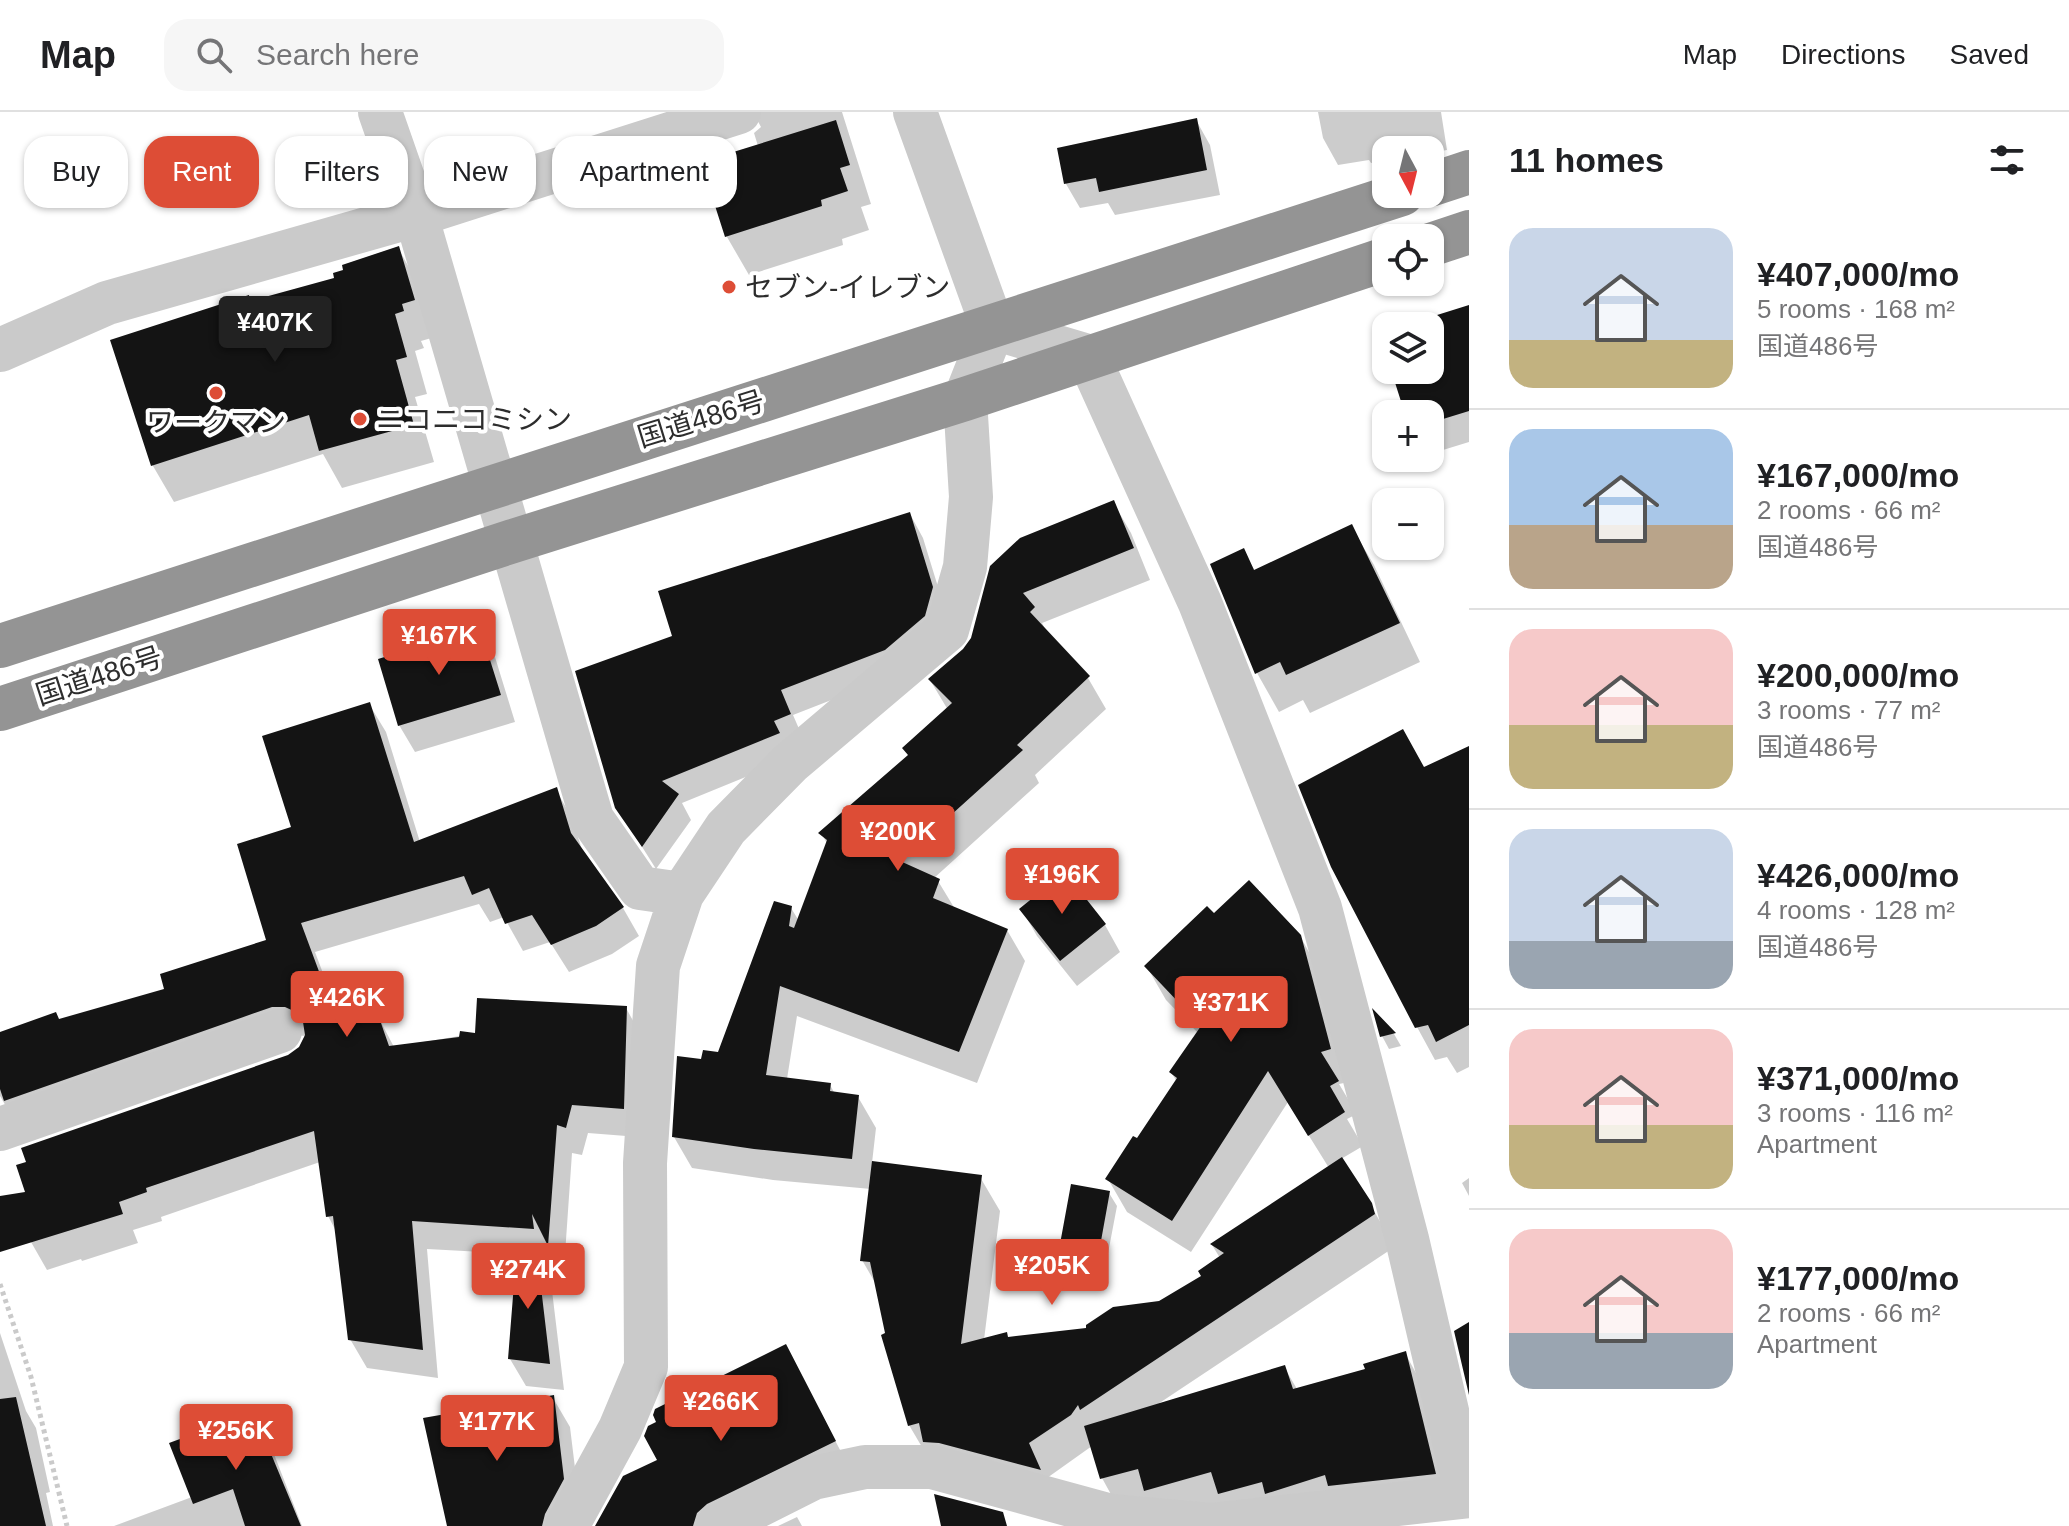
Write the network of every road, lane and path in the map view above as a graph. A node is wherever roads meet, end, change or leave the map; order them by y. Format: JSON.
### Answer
{"nodes":[{"id":1,"x":380,"y":112,"type":"edge"},
{"id":2,"x":739,"y":112,"type":"edge"},
{"id":3,"x":915,"y":112,"type":"edge"},
{"id":4,"x":1469,"y":172,"type":"edge"},
{"id":5,"x":1444,"y":180,"type":"edge"},
{"id":6,"x":1372,"y":204,"type":"edge"},
{"id":7,"x":416,"y":215,"type":"junction"},
{"id":8,"x":1469,"y":232,"type":"edge"},
{"id":9,"x":1444,"y":240,"type":"edge"},
{"id":10,"x":1372,"y":264,"type":"edge"},
{"id":11,"x":993,"y":328,"type":"junction"},
{"id":12,"x":0,"y":350,"type":"edge"},
{"id":13,"x":1088,"y":356,"type":"junction"},
{"id":14,"x":965,"y":399,"type":"junction"},
{"id":15,"x":496,"y":483,"type":"junction"},
{"id":16,"x":513,"y":541,"type":"junction"},
{"id":17,"x":0,"y":646,"type":"edge"},
{"id":18,"x":0,"y":709,"type":"edge"},
{"id":19,"x":682,"y":894,"type":"junction"},
{"id":20,"x":280,"y":1031,"type":"dead end"},
{"id":21,"x":0,"y":1129,"type":"edge"},
{"id":22,"x":0,"y":1284,"type":"edge"},
{"id":23,"x":1469,"y":1480,"type":"edge"},
{"id":24,"x":1469,"y":1496,"type":"edge"},
{"id":25,"x":67,"y":1526,"type":"edge"},
{"id":26,"x":567,"y":1526,"type":"edge"},
{"id":27,"x":718,"y":1526,"type":"edge"}],
"edges":[{"from":1,"to":7,"type":"street"},
{"from":2,"to":7,"type":"street"},
{"from":3,"to":11,"type":"street"},
{"from":4,"to":5,"type":"highway"},
{"from":6,"to":11,"type":"highway","name":"国道486号"},
{"from":7,"to":12,"type":"street"},
{"from":7,"to":15,"type":"street"},
{"from":8,"to":9,"type":"highway"},
{"from":10,"to":13,"type":"highway","name":"国道486号"},
{"from":11,"to":13,"type":"street"},
{"from":11,"to":14,"type":"street"},
{"from":11,"to":15,"type":"highway","name":"国道486号"},
{"from":13,"to":14,"type":"highway","name":"国道486号"},
{"from":13,"to":23,"type":"street"},
{"from":14,"to":16,"type":"highway","name":"国道486号"},
{"from":14,"to":19,"type":"street"},
{"from":15,"to":16,"type":"street"},
{"from":15,"to":17,"type":"highway","name":"国道486号"},
{"from":16,"to":18,"type":"highway","name":"国道486号"},
{"from":16,"to":19,"type":"street"},
{"from":19,"to":26,"type":"street"},
{"from":20,"to":21,"type":"street"},
{"from":22,"to":25,"type":"path"},
{"from":24,"to":27,"type":"street"}]}
